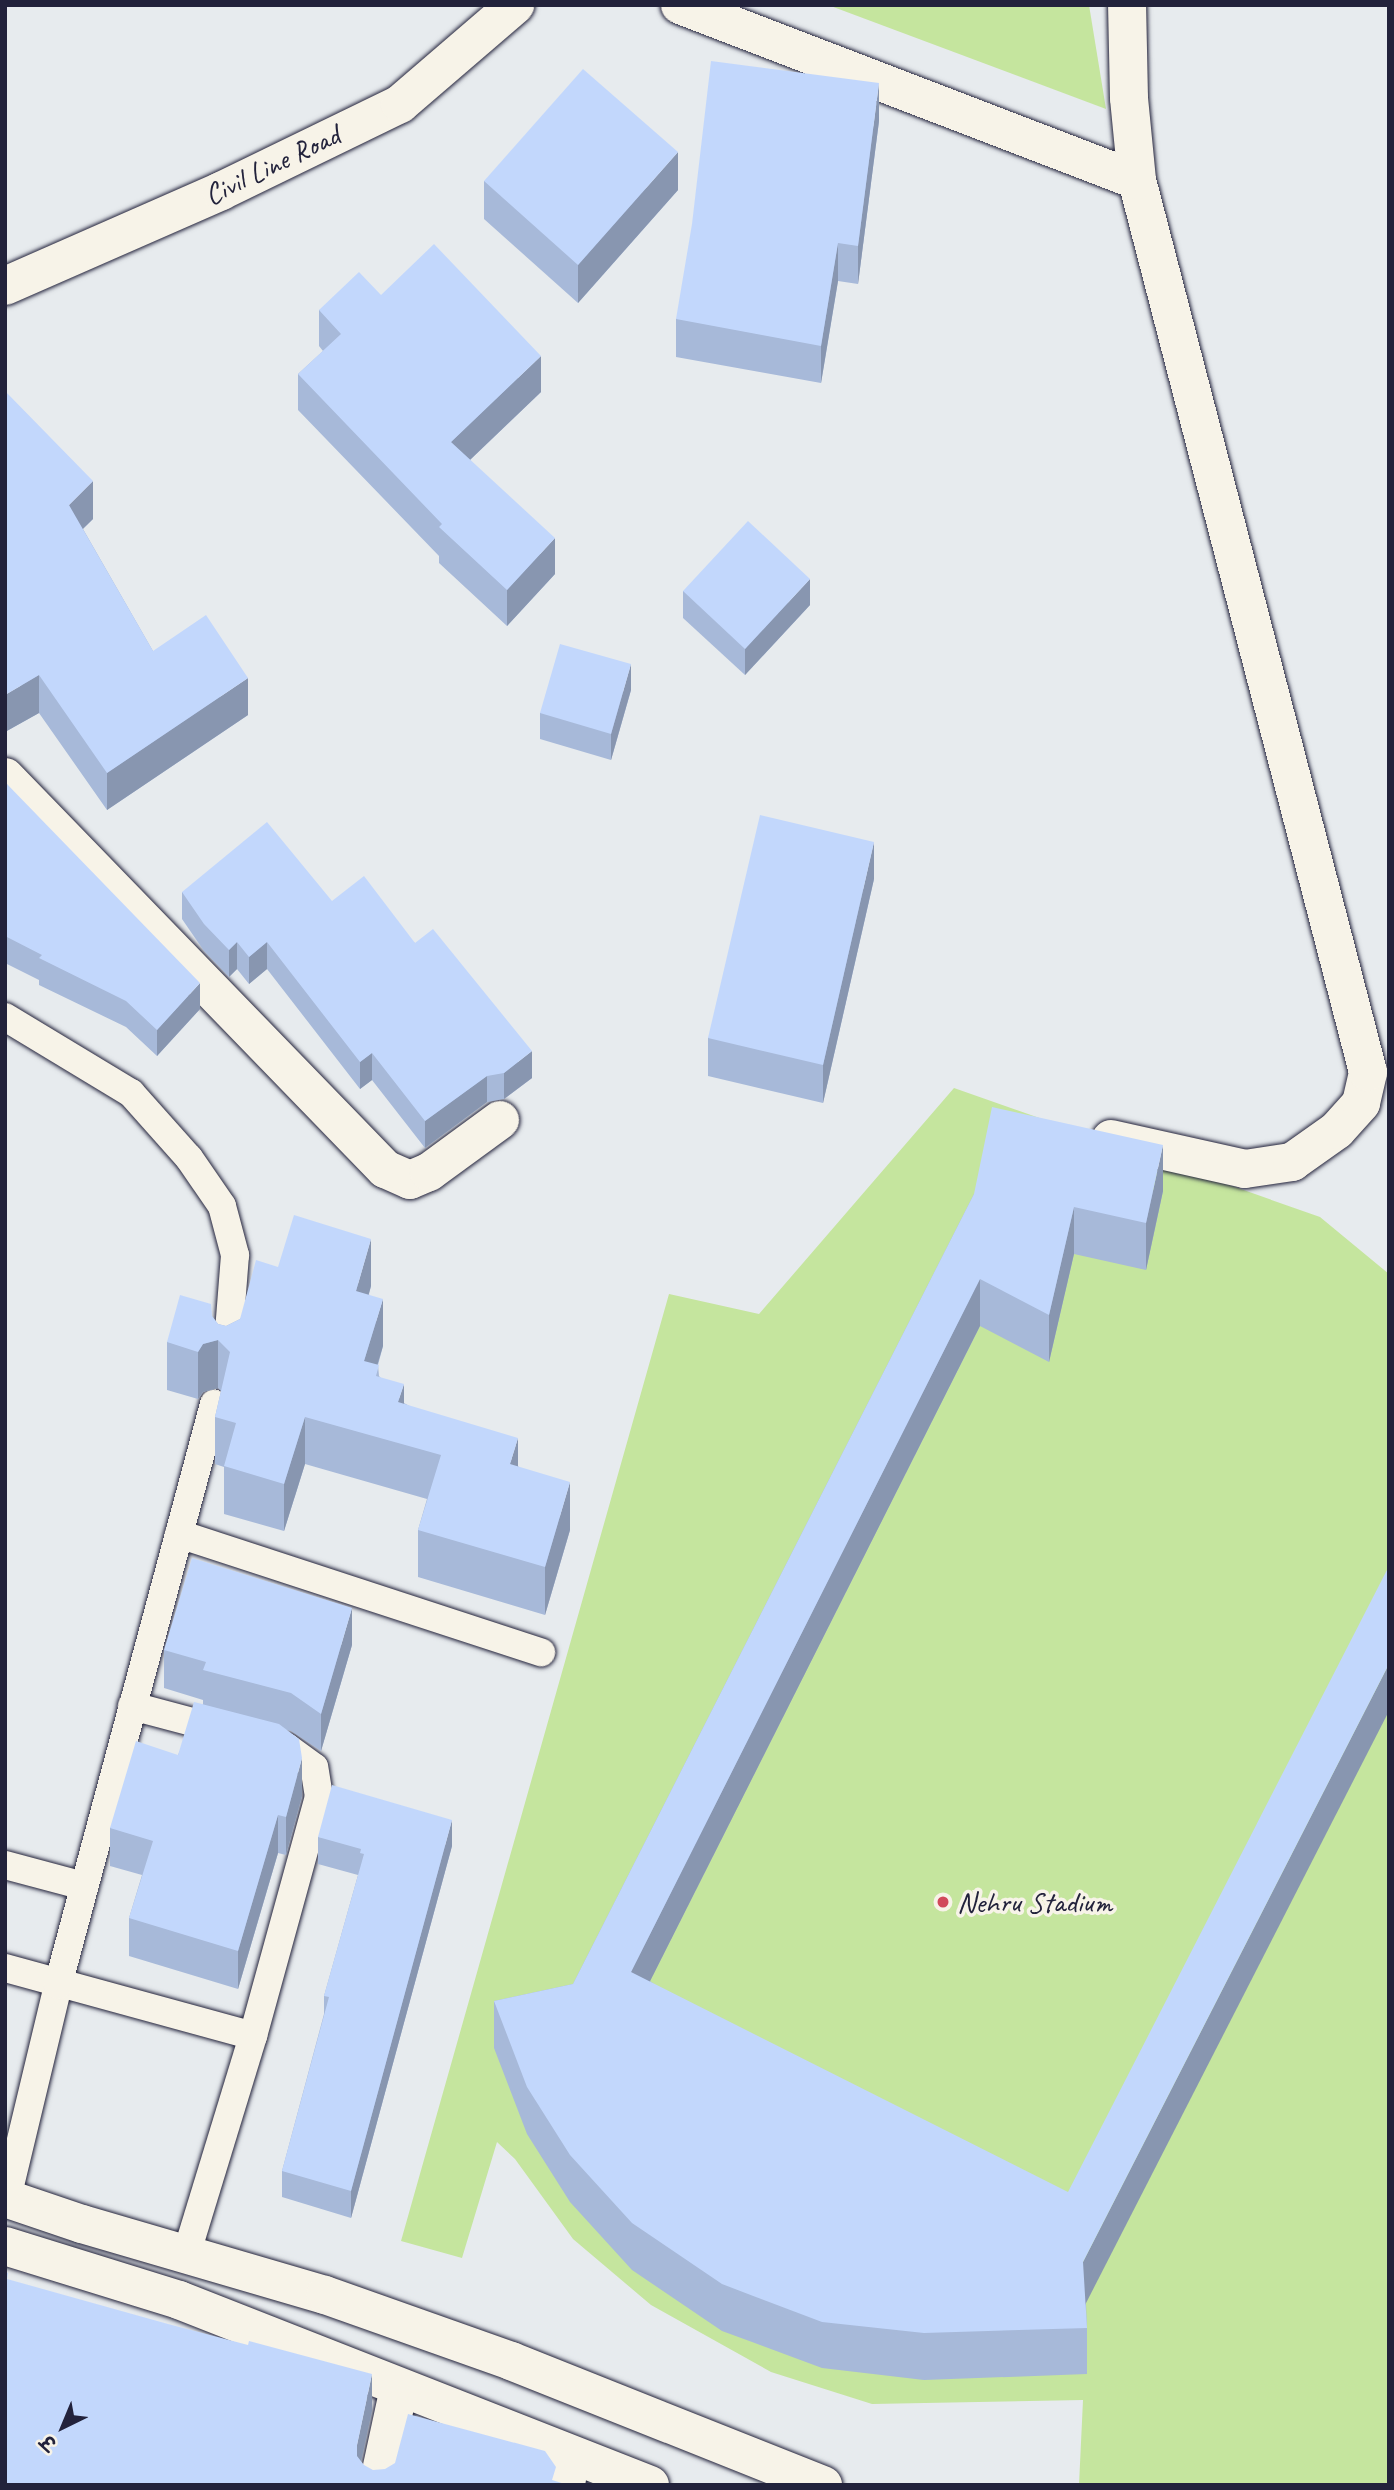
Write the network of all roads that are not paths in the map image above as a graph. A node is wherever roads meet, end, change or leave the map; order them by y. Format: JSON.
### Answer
{"nodes":[{"id":1,"x":515,"y":5,"type":"edge"},
{"id":2,"x":680,"y":5,"type":"edge"},
{"id":3,"x":1127,"y":5,"type":"edge"},
{"id":4,"x":1137,"y":180,"type":"junction"},
{"id":5,"x":5,"y":286,"type":"edge"},
{"id":6,"x":5,"y":777,"type":"edge"},
{"id":7,"x":5,"y":1017,"type":"edge"},
{"id":8,"x":500,"y":1120,"type":"dead end"},
{"id":9,"x":1074,"y":1131,"type":"edge"},
{"id":10,"x":227,"y":1357,"type":"edge"},
{"id":11,"x":214,"y":1404,"type":"dead end"},
{"id":12,"x":179,"y":1534,"type":"junction"},
{"id":13,"x":541,"y":1653,"type":"dead end"},
{"id":14,"x":132,"y":1706,"type":"junction"},
{"id":15,"x":5,"y":1865,"type":"edge"},
{"id":16,"x":84,"y":1886,"type":"junction"},
{"id":17,"x":5,"y":1968,"type":"edge"},
{"id":18,"x":58,"y":1985,"type":"junction"},
{"id":19,"x":253,"y":2036,"type":"junction"},
{"id":20,"x":6,"y":2198,"type":"edge"},
{"id":21,"x":5,"y":2246,"type":"edge"},
{"id":22,"x":187,"y":2252,"type":"junction"},
{"id":23,"x":400,"y":2388,"type":"junction"},
{"id":24,"x":568,"y":2470,"type":"edge"},
{"id":25,"x":378,"y":2485,"type":"edge"},
{"id":26,"x":650,"y":2485,"type":"edge"},
{"id":27,"x":823,"y":2485,"type":"edge"}],
"edges":[{"from":1,"to":5,"type":"street","name":"Civil Line Road"},
{"from":2,"to":4,"type":"street"},
{"from":3,"to":4,"type":"street"},
{"from":4,"to":9,"type":"street"},
{"from":6,"to":8,"type":"street"},
{"from":7,"to":10,"type":"lane"},
{"from":11,"to":12,"type":"lane"},
{"from":12,"to":13,"type":"lane"},
{"from":12,"to":14,"type":"lane"},
{"from":14,"to":16,"type":"lane"},
{"from":14,"to":19,"type":"lane"},
{"from":15,"to":16,"type":"lane"},
{"from":16,"to":18,"type":"lane"},
{"from":17,"to":18,"type":"lane"},
{"from":18,"to":19,"type":"lane"},
{"from":18,"to":20,"type":"lane"},
{"from":19,"to":22,"type":"lane"},
{"from":20,"to":22,"type":"street"},
{"from":21,"to":23,"type":"street"},
{"from":22,"to":27,"type":"street"},
{"from":23,"to":24,"type":"street"},
{"from":23,"to":25,"type":"street"},
{"from":24,"to":26,"type":"street"}]}
